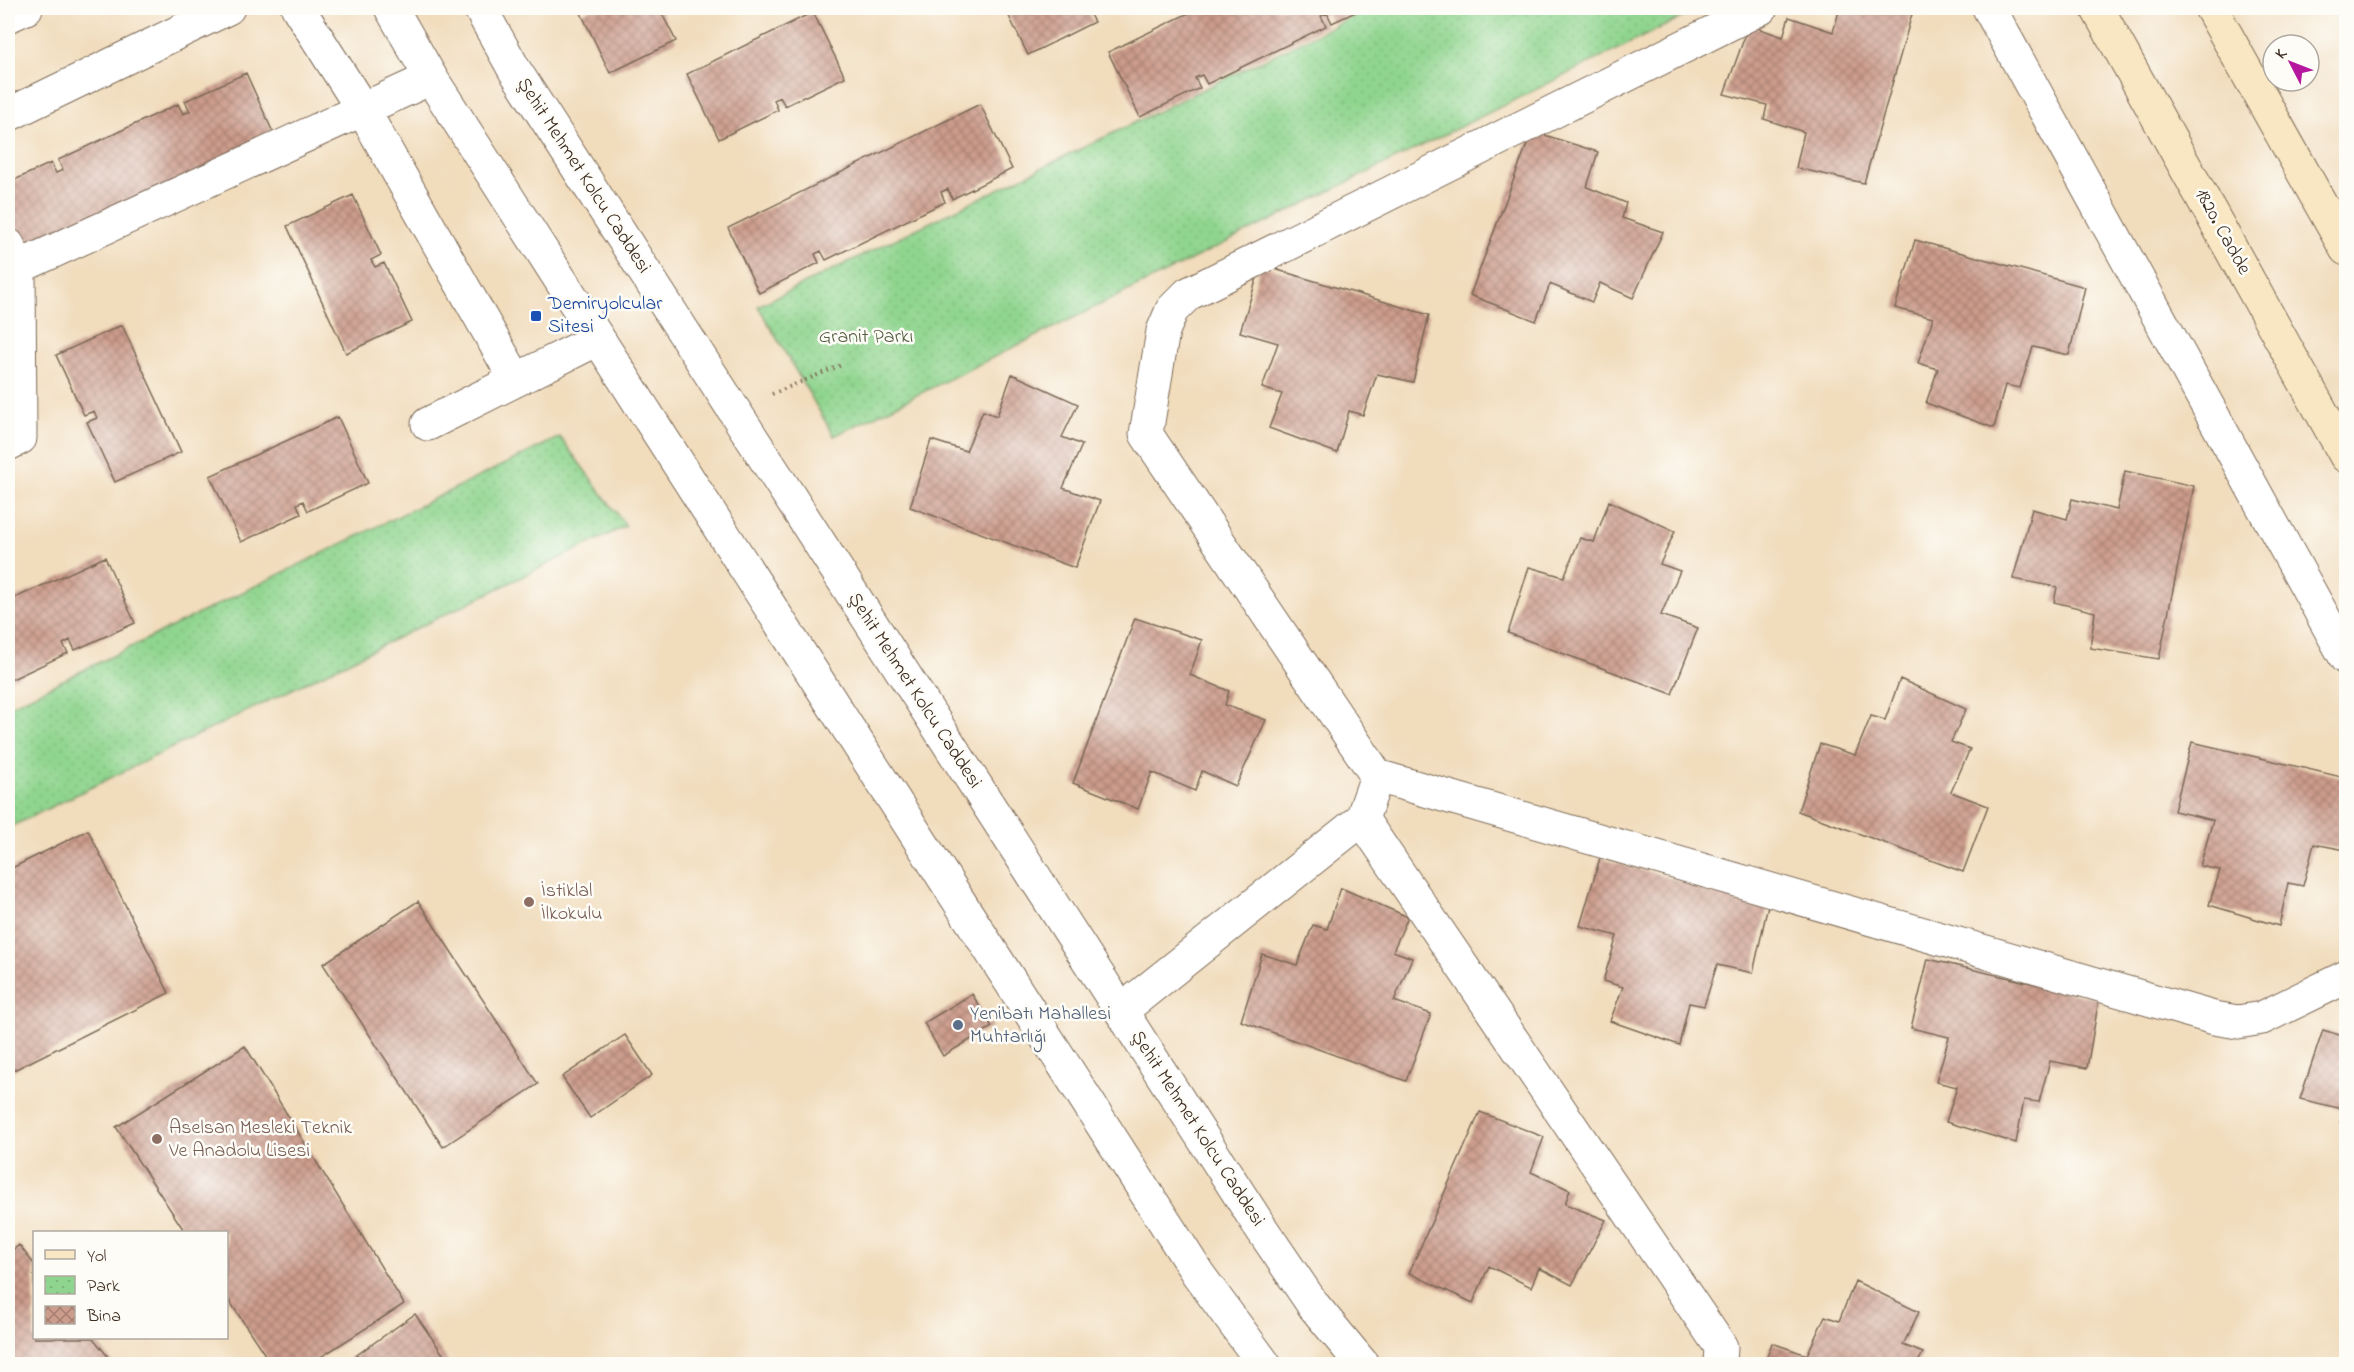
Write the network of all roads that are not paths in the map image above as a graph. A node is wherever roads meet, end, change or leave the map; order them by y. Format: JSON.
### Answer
{"nodes":[{"id":1,"x":26,"y":8,"type":"edge"},
{"id":2,"x":228,"y":8,"type":"edge"},
{"id":3,"x":298,"y":8,"type":"edge"},
{"id":4,"x":391,"y":8,"type":"edge"},
{"id":5,"x":480,"y":8,"type":"edge"},
{"id":6,"x":1761,"y":8,"type":"edge"},
{"id":7,"x":1989,"y":8,"type":"edge"},
{"id":8,"x":2097,"y":8,"type":"edge"},
{"id":9,"x":2211,"y":8,"type":"edge"},
{"id":10,"x":8,"y":16,"type":"edge"},
{"id":11,"x":431,"y":78,"type":"junction"},
{"id":12,"x":363,"y":110,"type":"junction"},
{"id":13,"x":8,"y":115,"type":"edge"},
{"id":14,"x":2346,"y":249,"type":"edge"},
{"id":15,"x":11,"y":262,"type":"edge"},
{"id":16,"x":598,"y":339,"type":"junction"},
{"id":17,"x":516,"y":380,"type":"junction"},
{"id":18,"x":428,"y":424,"type":"dead end"},
{"id":19,"x":8,"y":444,"type":"edge"},
{"id":20,"x":2346,"y":456,"type":"edge"},
{"id":21,"x":2346,"y":658,"type":"edge"},
{"id":22,"x":1377,"y":776,"type":"junction"},
{"id":23,"x":1362,"y":819,"type":"junction"},
{"id":24,"x":2346,"y":977,"type":"edge"},
{"id":25,"x":1121,"y":1011,"type":"junction"},
{"id":26,"x":1264,"y":1365,"type":"edge"},
{"id":27,"x":1362,"y":1365,"type":"edge"},
{"id":28,"x":1720,"y":1365,"type":"edge"}],
"edges":[{"from":1,"to":10,"type":"street"},
{"from":2,"to":13,"type":"street"},
{"from":3,"to":12,"type":"street"},
{"from":4,"to":11,"type":"street"},
{"from":5,"to":25,"type":"street","name":"Şehit Mehmet Kolcu Caddesi"},
{"from":6,"to":22,"type":"street"},
{"from":7,"to":21,"type":"street"},
{"from":8,"to":20,"type":"main road","name":"1820. Cadde"},
{"from":9,"to":14,"type":"main road"},
{"from":11,"to":12,"type":"street"},
{"from":11,"to":16,"type":"street"},
{"from":12,"to":15,"type":"street"},
{"from":12,"to":17,"type":"street"},
{"from":15,"to":19,"type":"street"},
{"from":16,"to":17,"type":"street"},
{"from":16,"to":26,"type":"street"},
{"from":17,"to":18,"type":"street"},
{"from":22,"to":23,"type":"street"},
{"from":22,"to":24,"type":"street"},
{"from":23,"to":25,"type":"street"},
{"from":23,"to":28,"type":"street"},
{"from":25,"to":27,"type":"street","name":"Şehit Mehmet Kolcu Caddesi"}]}
